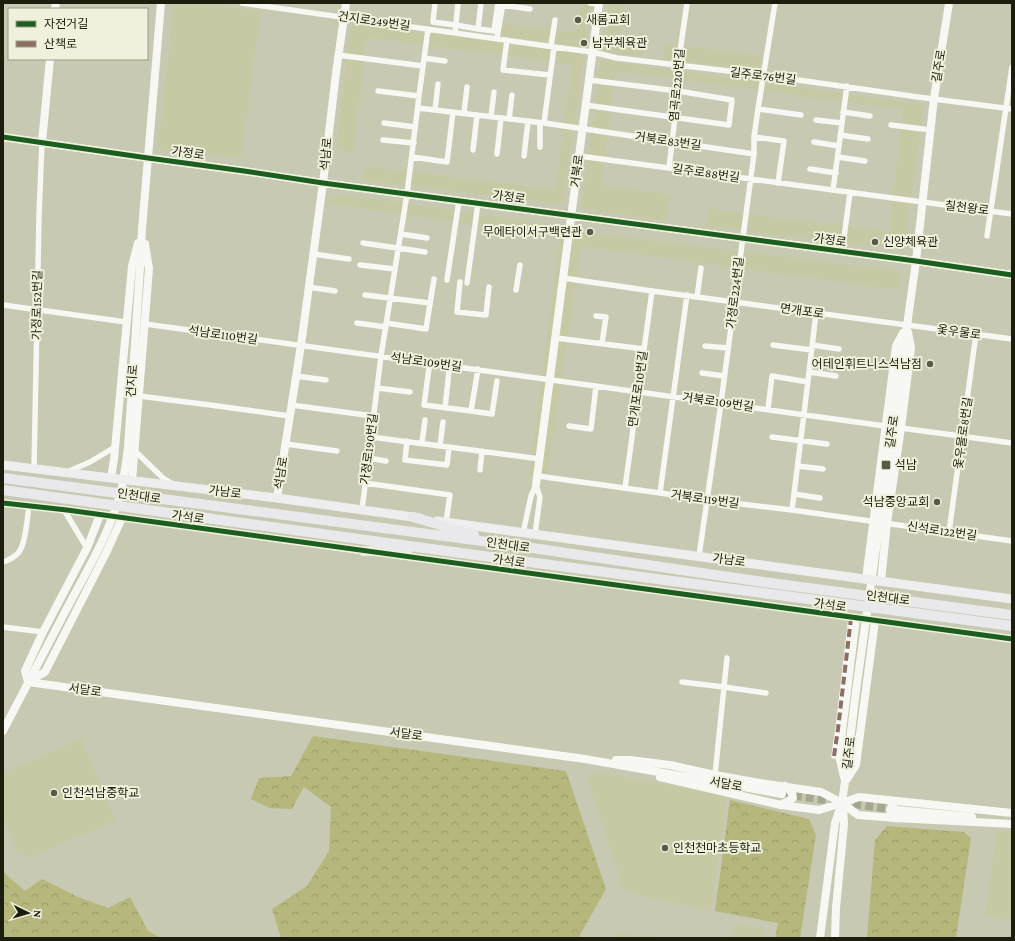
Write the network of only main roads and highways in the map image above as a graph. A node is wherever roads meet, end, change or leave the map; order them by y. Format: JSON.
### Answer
{"nodes":[{"id":1,"x":3,"y":465,"type":"edge"},
{"id":2,"x":3,"y":478,"type":"edge"},
{"id":3,"x":3,"y":490,"type":"edge"},
{"id":4,"x":413,"y":517,"type":"junction"},
{"id":5,"x":519,"y":546,"type":"junction"},
{"id":6,"x":363,"y":551,"type":"road end"},
{"id":7,"x":446,"y":551,"type":"junction"},
{"id":8,"x":1012,"y":599,"type":"edge"},
{"id":9,"x":1012,"y":615,"type":"edge"},
{"id":10,"x":1012,"y":626,"type":"edge"}],
"edges":[{"from":1,"to":4,"type":"main road","name":"가남로"},
{"from":2,"to":5,"type":"highway","name":"인천대로"},
{"from":3,"to":7,"type":"highway","name":"인천대로"},
{"from":4,"to":5,"type":"highway"},
{"from":4,"to":8,"type":"main road","name":"가남로"},
{"from":5,"to":9,"type":"highway","name":"인천대로"},
{"from":6,"to":7,"type":"highway"},
{"from":7,"to":10,"type":"highway","name":"인천대로"}]}
